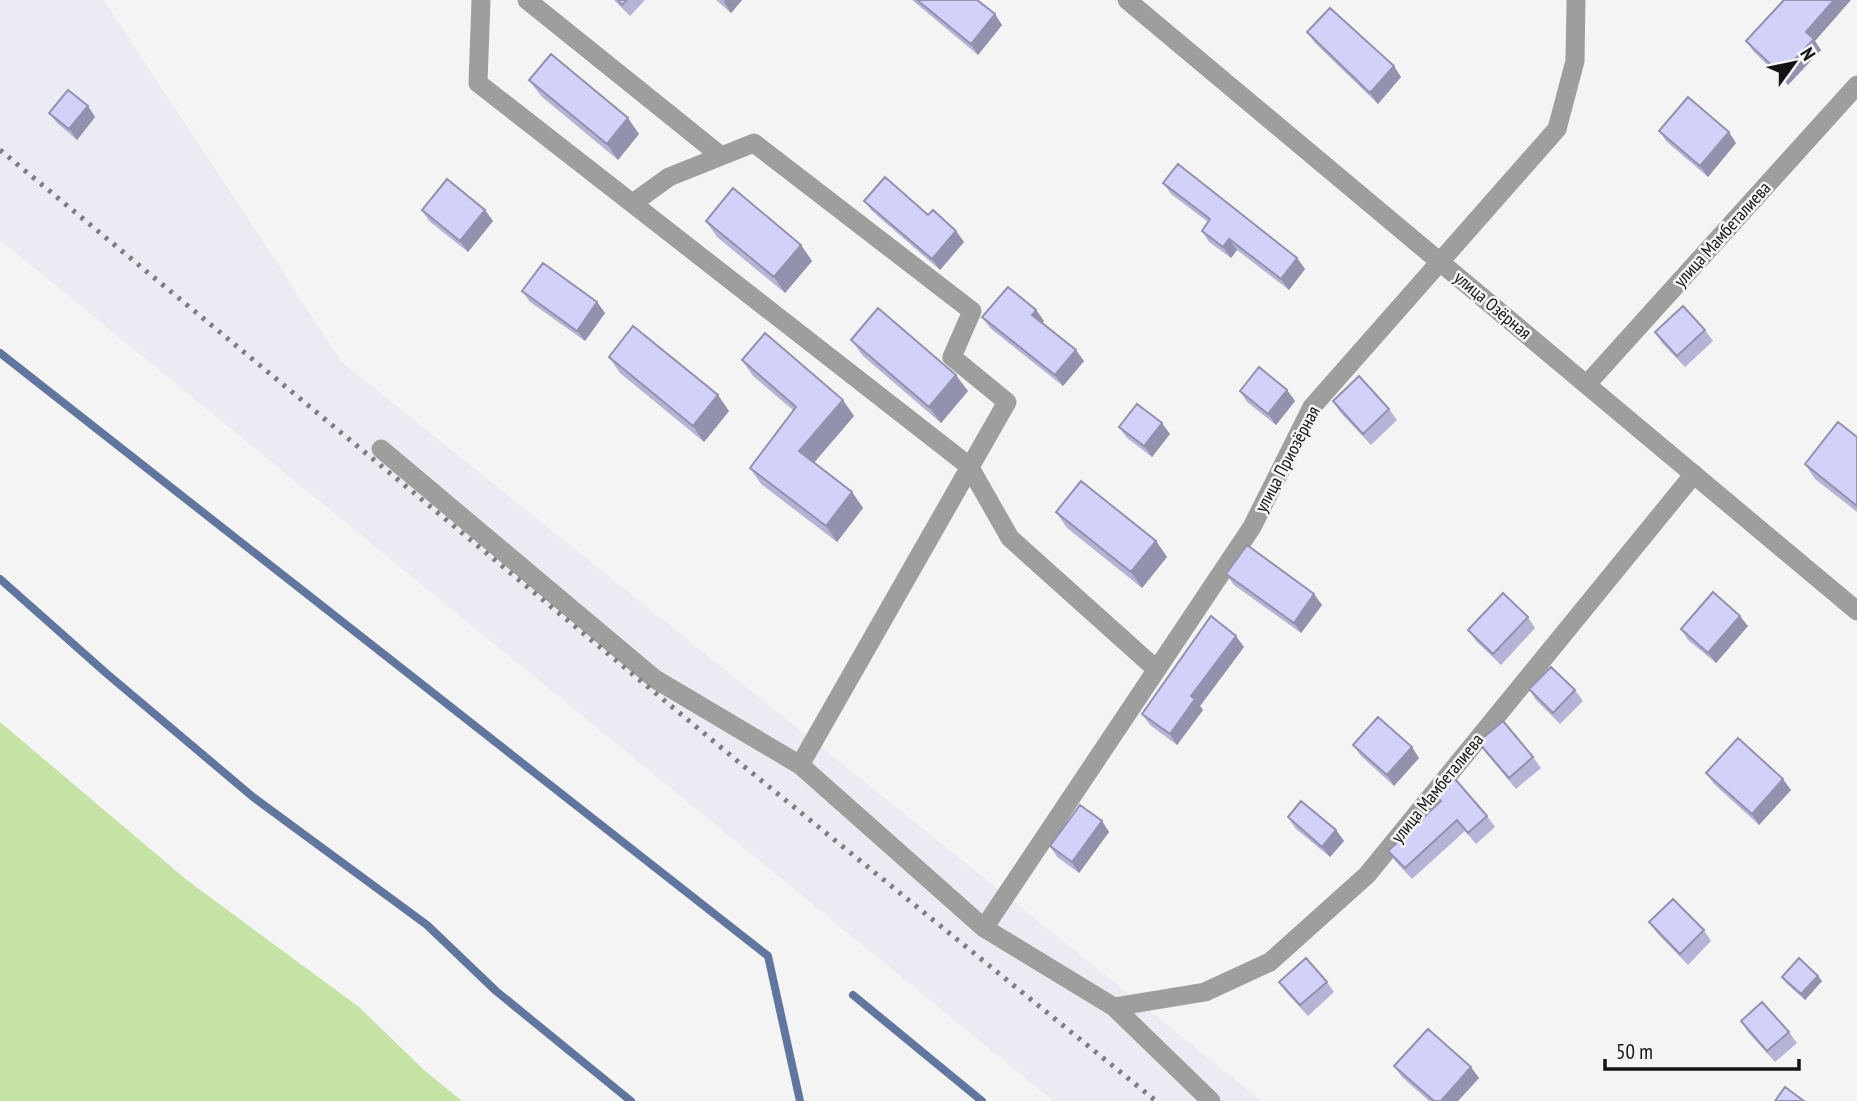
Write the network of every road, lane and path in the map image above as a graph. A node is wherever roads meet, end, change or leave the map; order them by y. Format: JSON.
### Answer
{"nodes":[{"id":1,"x":481,"y":0,"type":"edge"},
{"id":2,"x":527,"y":0,"type":"edge"},
{"id":3,"x":1127,"y":0,"type":"edge"},
{"id":4,"x":1576,"y":0,"type":"edge"},
{"id":5,"x":1857,"y":85,"type":"edge"},
{"id":6,"x":721,"y":156,"type":"junction"},
{"id":7,"x":633,"y":203,"type":"junction"},
{"id":8,"x":1439,"y":260,"type":"junction"},
{"id":9,"x":1587,"y":384,"type":"junction"},
{"id":10,"x":381,"y":449,"type":"dead end"},
{"id":11,"x":969,"y":466,"type":"junction"},
{"id":12,"x":1694,"y":474,"type":"junction"},
{"id":13,"x":1857,"y":611,"type":"edge"},
{"id":14,"x":1156,"y":669,"type":"junction"},
{"id":15,"x":800,"y":765,"type":"junction"},
{"id":16,"x":984,"y":928,"type":"junction"},
{"id":17,"x":1114,"y":1007,"type":"junction"},
{"id":18,"x":1211,"y":1101,"type":"edge"}],
"edges":[{"from":1,"to":7,"type":"street"},
{"from":2,"to":6,"type":"street"},
{"from":3,"to":8,"type":"street","name":"улица Озёрная"},
{"from":4,"to":8,"type":"street","name":"улица Приозёрная"},
{"from":5,"to":9,"type":"street","name":"улица Мамбеталиева"},
{"from":6,"to":7,"type":"street"},
{"from":6,"to":11,"type":"street"},
{"from":7,"to":11,"type":"street"},
{"from":8,"to":9,"type":"street","name":"улица Озёрная"},
{"from":8,"to":14,"type":"street","name":"улица Приозёрная"},
{"from":9,"to":12,"type":"street","name":"улица Озёрная"},
{"from":10,"to":15,"type":"street"},
{"from":11,"to":14,"type":"street"},
{"from":11,"to":15,"type":"street"},
{"from":12,"to":13,"type":"street","name":"улица Озёрная"},
{"from":12,"to":17,"type":"street","name":"улица Мамбеталиева"},
{"from":14,"to":16,"type":"street","name":"улица Приозёрная"},
{"from":15,"to":16,"type":"street"},
{"from":16,"to":17,"type":"street"},
{"from":17,"to":18,"type":"street"}]}
